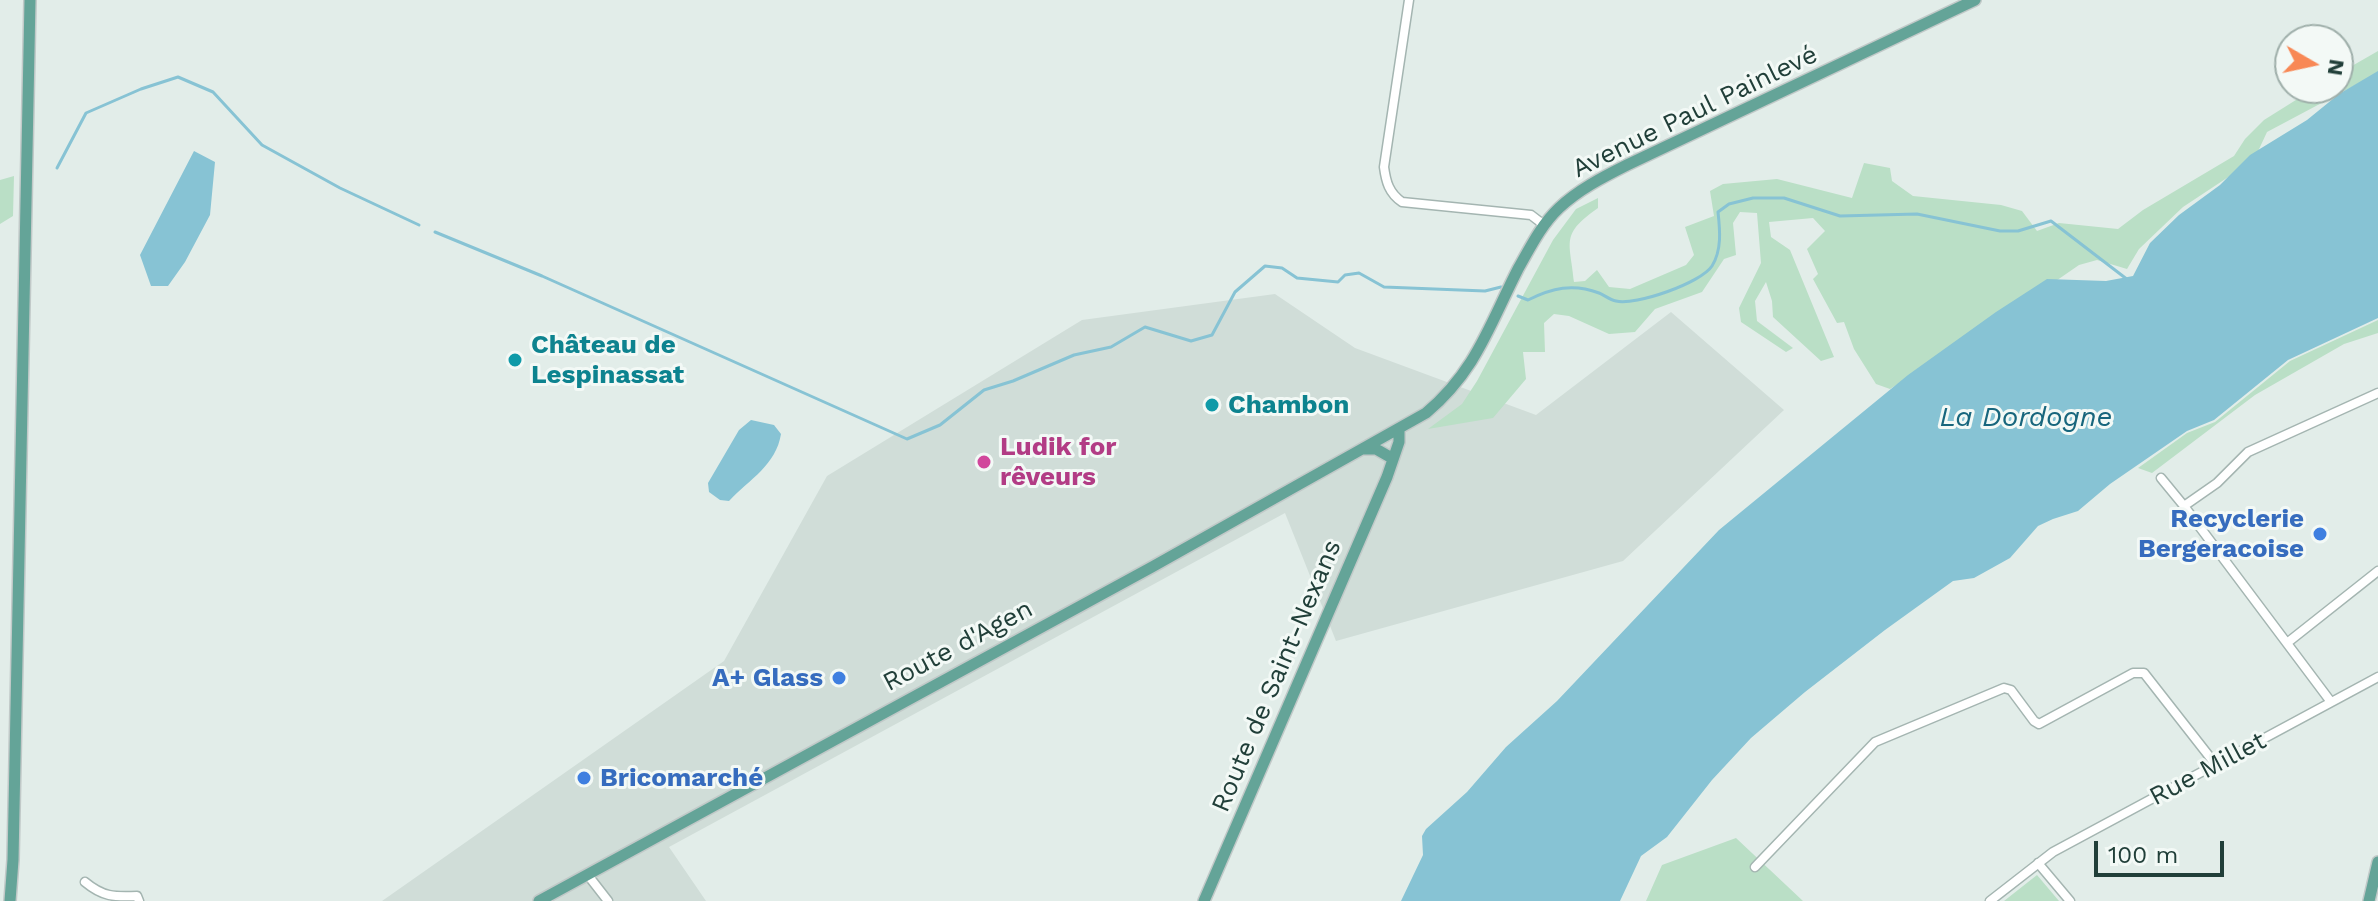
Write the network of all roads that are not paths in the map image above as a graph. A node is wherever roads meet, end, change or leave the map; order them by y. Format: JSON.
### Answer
{"nodes":[{"id":1,"x":24,"y":0,"type":"edge"},
{"id":2,"x":30,"y":0,"type":"edge"},
{"id":3,"x":1409,"y":0,"type":"edge"},
{"id":4,"x":1975,"y":0,"type":"edge"},
{"id":5,"x":1544,"y":225,"type":"junction"},
{"id":6,"x":2378,"y":393,"type":"edge"},
{"id":7,"x":1395,"y":432,"type":"junction"},
{"id":8,"x":1363,"y":449,"type":"junction"},
{"id":9,"x":1390,"y":462,"type":"junction"},
{"id":10,"x":2161,"y":478,"type":"dead end"},
{"id":11,"x":2184,"y":506,"type":"junction"},
{"id":12,"x":2378,"y":571,"type":"edge"},
{"id":13,"x":2287,"y":643,"type":"junction"},
{"id":14,"x":2378,"y":677,"type":"edge"},
{"id":15,"x":2331,"y":702,"type":"junction"},
{"id":16,"x":2216,"y":765,"type":"junction"},
{"id":17,"x":2378,"y":862,"type":"edge"},
{"id":18,"x":2038,"y":863,"type":"junction"},
{"id":19,"x":1755,"y":867,"type":"dead end"},
{"id":20,"x":587,"y":874,"type":"junction"},
{"id":21,"x":85,"y":882,"type":"dead end"},
{"id":22,"x":7,"y":901,"type":"edge"},
{"id":23,"x":139,"y":901,"type":"edge"},
{"id":24,"x":539,"y":901,"type":"edge"},
{"id":25,"x":608,"y":901,"type":"edge"},
{"id":26,"x":1204,"y":901,"type":"edge"},
{"id":27,"x":1990,"y":901,"type":"edge"},
{"id":28,"x":2070,"y":901,"type":"edge"},
{"id":29,"x":2369,"y":901,"type":"edge"}],
"edges":[{"from":1,"to":22,"type":"main road"},
{"from":2,"to":22,"type":"main road"},
{"from":3,"to":5,"type":"street"},
{"from":4,"to":5,"type":"main road","name":"Avenue Paul Painlevé"},
{"from":5,"to":7,"type":"main road","name":"Avenue Paul Painlevé"},
{"from":6,"to":11,"type":"street"},
{"from":7,"to":8,"type":"main road","name":"Route d'Agen"},
{"from":7,"to":9,"type":"main road","name":"Route de Saint-Nexans"},
{"from":8,"to":9,"type":"main road"},
{"from":8,"to":20,"type":"main road","name":"Route d'Agen"},
{"from":9,"to":26,"type":"main road","name":"Route de Saint-Nexans"},
{"from":10,"to":11,"type":"street"},
{"from":11,"to":13,"type":"street"},
{"from":12,"to":13,"type":"street"},
{"from":13,"to":15,"type":"street"},
{"from":14,"to":15,"type":"street","name":"Rue Millet"},
{"from":15,"to":16,"type":"street","name":"Rue Millet"},
{"from":16,"to":18,"type":"street","name":"Rue Millet"},
{"from":16,"to":19,"type":"street"},
{"from":17,"to":29,"type":"main road"},
{"from":18,"to":27,"type":"street","name":"Rue Millet"},
{"from":18,"to":28,"type":"street"},
{"from":20,"to":24,"type":"main road","name":"Route d'Agen"},
{"from":20,"to":25,"type":"street"},
{"from":21,"to":23,"type":"street"}]}
